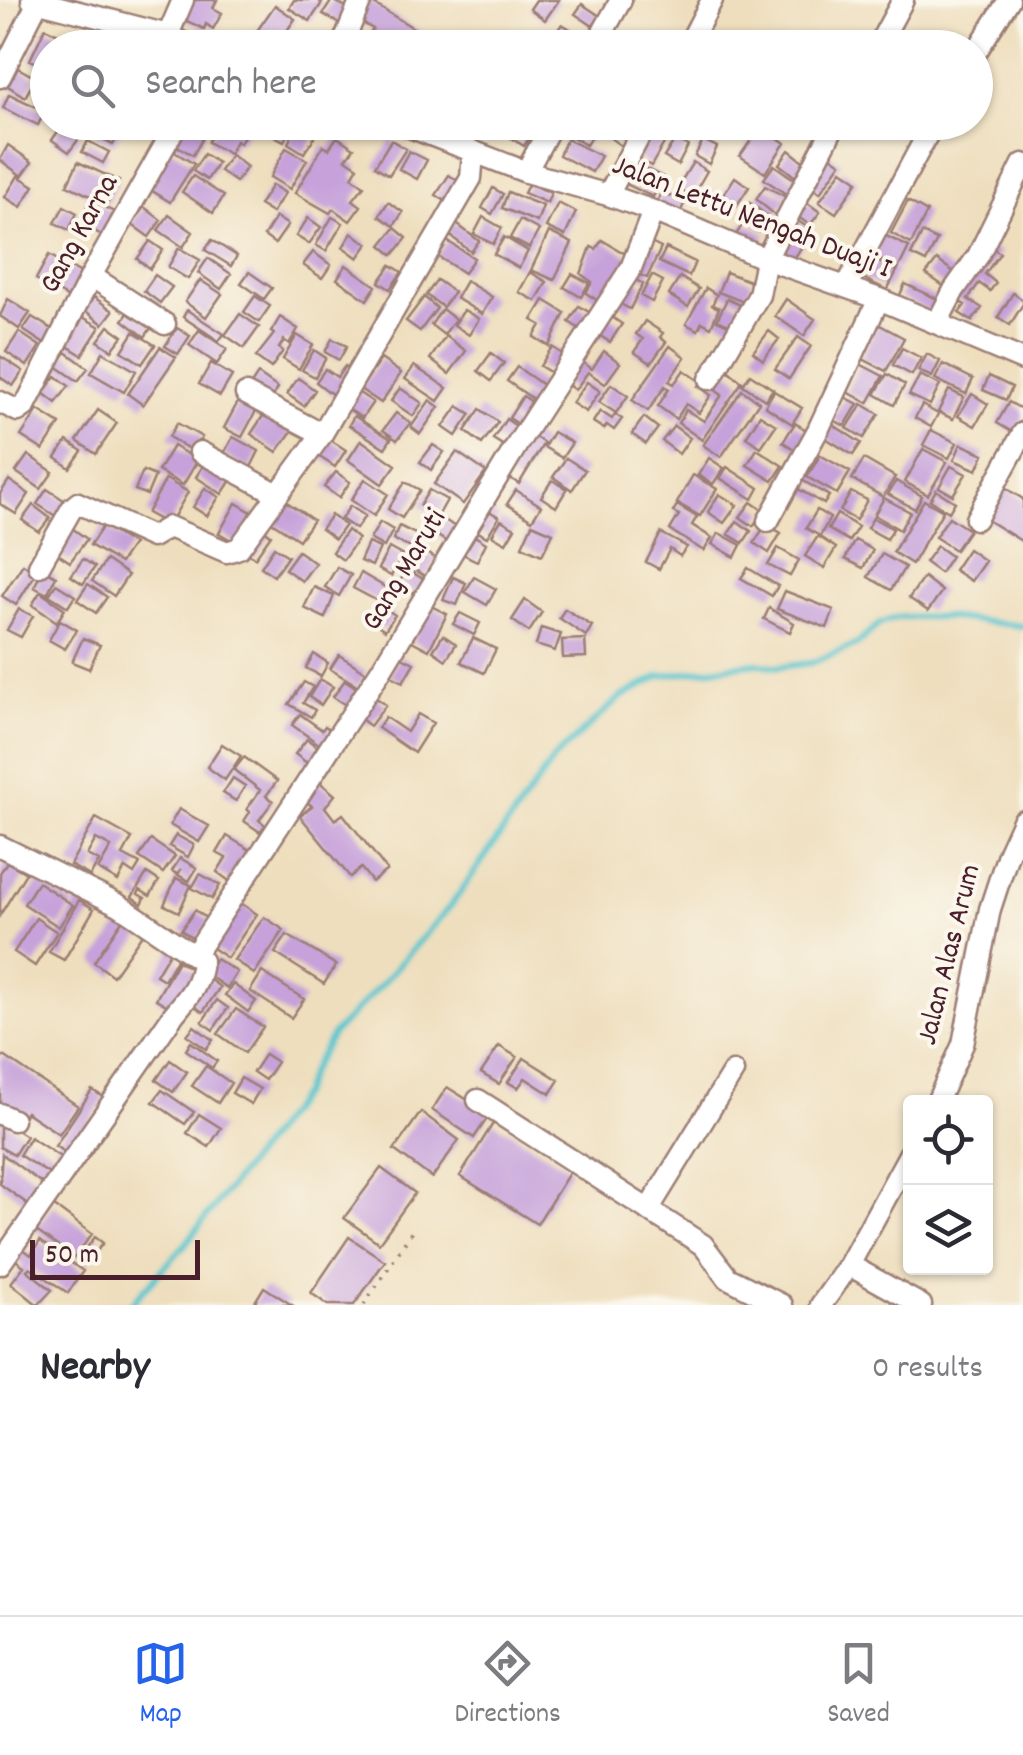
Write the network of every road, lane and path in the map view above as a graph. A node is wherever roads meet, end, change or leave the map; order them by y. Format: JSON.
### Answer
{"nodes":[{"id":1,"x":183,"y":0,"type":"edge"},
{"id":2,"x":361,"y":0,"type":"edge"},
{"id":3,"x":621,"y":0,"type":"edge"},
{"id":4,"x":712,"y":0,"type":"edge"},
{"id":5,"x":903,"y":0,"type":"edge"},
{"id":6,"x":1009,"y":0,"type":"edge"},
{"id":7,"x":35,"y":1,"type":"edge"},
{"id":8,"x":148,"y":30,"type":"edge"},
{"id":9,"x":170,"y":30,"type":"edge"},
{"id":10,"x":348,"y":30,"type":"edge"},
{"id":11,"x":604,"y":30,"type":"edge"},
{"id":12,"x":696,"y":30,"type":"edge"},
{"id":13,"x":887,"y":30,"type":"edge"},
{"id":14,"x":990,"y":30,"type":"edge"},
{"id":15,"x":0,"y":77,"type":"edge"},
{"id":16,"x":168,"y":140,"type":"edge"},
{"id":17,"x":441,"y":140,"type":"edge"},
{"id":18,"x":543,"y":140,"type":"edge"},
{"id":19,"x":636,"y":140,"type":"edge"},
{"id":20,"x":827,"y":140,"type":"edge"},
{"id":21,"x":924,"y":140,"type":"edge"},
{"id":22,"x":473,"y":153,"type":"junction"},
{"id":23,"x":1023,"y":164,"type":"edge"},
{"id":24,"x":526,"y":172,"type":"junction"},
{"id":25,"x":608,"y":194,"type":"junction"},
{"id":26,"x":653,"y":212,"type":"junction"},
{"id":27,"x":766,"y":259,"type":"junction"},
{"id":28,"x":91,"y":276,"type":"junction"},
{"id":29,"x":846,"y":287,"type":"junction"},
{"id":30,"x":879,"y":299,"type":"junction"},
{"id":31,"x":938,"y":323,"type":"junction"},
{"id":32,"x":165,"y":324,"type":"dead end"},
{"id":33,"x":1023,"y":360,"type":"edge"},
{"id":34,"x":710,"y":379,"type":"dead end"},
{"id":35,"x":246,"y":394,"type":"dead end"},
{"id":36,"x":0,"y":402,"type":"edge"},
{"id":37,"x":1023,"y":433,"type":"edge"},
{"id":38,"x":322,"y":434,"type":"junction"},
{"id":39,"x":200,"y":452,"type":"dead end"},
{"id":40,"x":276,"y":492,"type":"junction"},
{"id":41,"x":976,"y":519,"type":"dead end"},
{"id":42,"x":768,"y":520,"type":"dead end"},
{"id":43,"x":39,"y":566,"type":"dead end"},
{"id":44,"x":1023,"y":821,"type":"edge"},
{"id":45,"x":0,"y":846,"type":"edge"},
{"id":46,"x":196,"y":954,"type":"junction"},
{"id":47,"x":733,"y":1072,"type":"dead end"},
{"id":48,"x":939,"y":1095,"type":"edge"},
{"id":49,"x":478,"y":1100,"type":"dead end"},
{"id":50,"x":903,"y":1166,"type":"edge"},
{"id":51,"x":648,"y":1210,"type":"junction"},
{"id":52,"x":413,"y":1230,"type":"dead end"},
{"id":53,"x":0,"y":1264,"type":"edge"},
{"id":54,"x":849,"y":1264,"type":"junction"},
{"id":55,"x":364,"y":1305,"type":"edge"},
{"id":56,"x":782,"y":1305,"type":"edge"},
{"id":57,"x":821,"y":1305,"type":"edge"},
{"id":58,"x":920,"y":1305,"type":"edge"}],
"edges":[{"from":1,"to":9,"type":"street"},
{"from":2,"to":10,"type":"street"},
{"from":3,"to":11,"type":"street"},
{"from":4,"to":12,"type":"street"},
{"from":5,"to":13,"type":"street"},
{"from":6,"to":14,"type":"street"},
{"from":7,"to":8,"type":"street"},
{"from":7,"to":15,"type":"street"},
{"from":16,"to":28,"type":"street","name":"Gang Karna"},
{"from":17,"to":22,"type":"street","name":"Jalan Lettu Nengah Duaji I"},
{"from":18,"to":24,"type":"street"},
{"from":19,"to":25,"type":"street"},
{"from":20,"to":27,"type":"street"},
{"from":21,"to":29,"type":"street"},
{"from":22,"to":24,"type":"street","name":"Jalan Lettu Nengah Duaji I"},
{"from":22,"to":38,"type":"street"},
{"from":23,"to":31,"type":"street"},
{"from":24,"to":25,"type":"street","name":"Jalan Lettu Nengah Duaji I"},
{"from":25,"to":26,"type":"street","name":"Jalan Lettu Nengah Duaji I"},
{"from":26,"to":27,"type":"street","name":"Jalan Lettu Nengah Duaji I"},
{"from":26,"to":46,"type":"street","name":"Gang Maruti"},
{"from":27,"to":29,"type":"street","name":"Jalan Lettu Nengah Duaji I"},
{"from":27,"to":34,"type":"street"},
{"from":28,"to":32,"type":"street"},
{"from":28,"to":36,"type":"street","name":"Gang Karna"},
{"from":29,"to":30,"type":"street","name":"Jalan Lettu Nengah Duaji I"},
{"from":30,"to":31,"type":"street","name":"Jalan Lettu Nengah Duaji I"},
{"from":30,"to":42,"type":"street"},
{"from":31,"to":33,"type":"street","name":"Jalan Lettu Nengah Duaji I"},
{"from":35,"to":38,"type":"street"},
{"from":37,"to":41,"type":"street"},
{"from":38,"to":40,"type":"street"},
{"from":39,"to":40,"type":"street"},
{"from":40,"to":43,"type":"street"},
{"from":44,"to":48,"type":"street","name":"Jalan Alas Arum"},
{"from":45,"to":46,"type":"street"},
{"from":46,"to":53,"type":"street"},
{"from":47,"to":51,"type":"street"},
{"from":49,"to":51,"type":"street"},
{"from":50,"to":54,"type":"street"},
{"from":51,"to":56,"type":"street"},
{"from":52,"to":55,"type":"path"},
{"from":54,"to":57,"type":"street"},
{"from":54,"to":58,"type":"street"}]}
